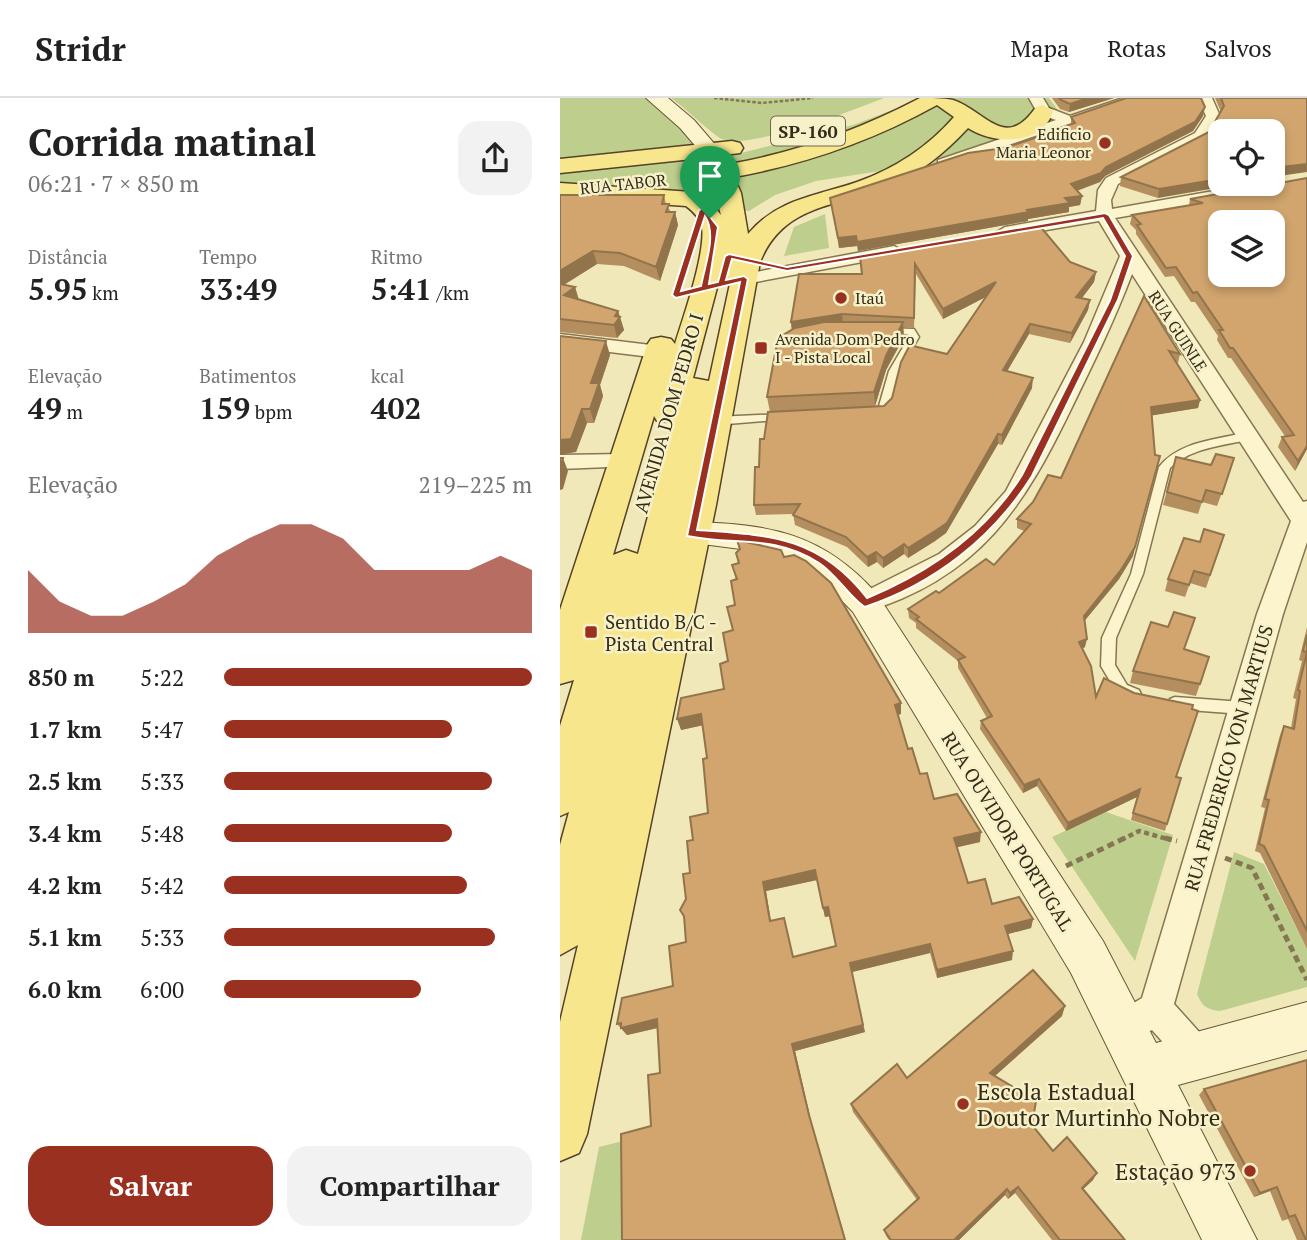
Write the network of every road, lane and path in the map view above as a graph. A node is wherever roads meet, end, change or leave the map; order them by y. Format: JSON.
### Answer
{"nodes":[{"id":1,"x":656,"y":98,"type":"edge"},
{"id":2,"x":714,"y":98,"type":"edge"},
{"id":3,"x":813,"y":98,"type":"edge"},
{"id":4,"x":901,"y":98,"type":"edge"},
{"id":5,"x":1137,"y":98,"type":"edge"},
{"id":6,"x":1205,"y":98,"type":"edge"},
{"id":7,"x":930,"y":99,"type":"edge"},
{"id":8,"x":1039,"y":104,"type":"edge"},
{"id":9,"x":965,"y":106,"type":"edge"},
{"id":10,"x":1071,"y":120,"type":"junction"},
{"id":11,"x":772,"y":141,"type":"dead end"},
{"id":12,"x":750,"y":145,"type":"dead end"},
{"id":13,"x":717,"y":162,"type":"junction"},
{"id":14,"x":560,"y":166,"type":"edge"},
{"id":15,"x":881,"y":181,"type":"junction"},
{"id":16,"x":563,"y":190,"type":"edge"},
{"id":17,"x":1212,"y":196,"type":"edge"},
{"id":18,"x":703,"y":210,"type":"joint"},
{"id":19,"x":1105,"y":215,"type":"junction"},
{"id":20,"x":986,"y":235,"type":"edge"},
{"id":21,"x":906,"y":249,"type":"edge"},
{"id":22,"x":1129,"y":256,"type":"junction"},
{"id":23,"x":721,"y":277,"type":"junction"},
{"id":24,"x":1154,"y":294,"type":"junction"},
{"id":25,"x":1114,"y":300,"type":"junction"},
{"id":26,"x":872,"y":331,"type":"edge"},
{"id":27,"x":560,"y":340,"type":"edge"},
{"id":28,"x":659,"y":352,"type":"junction"},
{"id":29,"x":859,"y":414,"type":"edge"},
{"id":30,"x":796,"y":417,"type":"edge"},
{"id":31,"x":715,"y":421,"type":"junction"},
{"id":32,"x":1247,"y":436,"type":"junction"},
{"id":33,"x":625,"y":461,"type":"junction"},
{"id":34,"x":560,"y":463,"type":"edge"},
{"id":35,"x":1275,"y":479,"type":"junction"},
{"id":36,"x":1307,"y":485,"type":"edge"},
{"id":37,"x":1305,"y":519,"type":"edge"},
{"id":38,"x":691,"y":533,"type":"junction"},
{"id":39,"x":865,"y":603,"type":"junction"},
{"id":40,"x":560,"y":668,"type":"edge"},
{"id":41,"x":1243,"y":708,"type":"junction"},
{"id":42,"x":560,"y":797,"type":"edge"},
{"id":43,"x":560,"y":933,"type":"edge"},
{"id":44,"x":1307,"y":1026,"type":"edge"},
{"id":45,"x":1142,"y":1036,"type":"junction"},
{"id":46,"x":560,"y":1134,"type":"edge"},
{"id":47,"x":1230,"y":1240,"type":"edge"}],
"edges":[{"from":1,"to":13,"type":"street"},
{"from":2,"to":3,"type":"path"},
{"from":4,"to":11,"type":"main road","number":"SP-160"},
{"from":5,"to":10,"type":"street"},
{"from":6,"to":19,"type":"street"},
{"from":7,"to":9,"type":"main road"},
{"from":7,"to":13,"type":"main road","number":"SP-160"},
{"from":8,"to":9,"type":"main road"},
{"from":8,"to":10,"type":"street"},
{"from":9,"to":15,"type":"main road"},
{"from":10,"to":15,"type":"street"},
{"from":12,"to":13,"type":"main road","number":"SP-160"},
{"from":13,"to":14,"type":"main road","name":"RUA TABOR","number":"SP-160"},
{"from":13,"to":16,"type":"main road","name":"RUA TABOR","number":"SP-160"},
{"from":13,"to":23,"type":"main road","name":"AVENIDA DOM PEDRO I"},
{"from":15,"to":23,"type":"main road"},
{"from":16,"to":18,"type":"main road","name":"RUA TABOR"},
{"from":17,"to":19,"type":"street"},
{"from":18,"to":23,"type":"main road","name":"AVENIDA DOM PEDRO I"},
{"from":19,"to":20,"type":"street"},
{"from":19,"to":22,"type":"street","name":"RUA GUINLE"},
{"from":21,"to":23,"type":"street"},
{"from":22,"to":24,"type":"street","name":"RUA GUINLE"},
{"from":22,"to":25,"type":"street"},
{"from":23,"to":28,"type":"main road","name":"AVENIDA DOM PEDRO I"},
{"from":23,"to":31,"type":"main road","name":"AVENIDA DOM PEDRO I"},
{"from":23,"to":42,"type":"main road","name":"AVENIDA DOM PEDRO I"},
{"from":23,"to":43,"type":"main road","name":"AVENIDA DOM PEDRO I"},
{"from":24,"to":25,"type":"street"},
{"from":24,"to":32,"type":"street","name":"RUA GUINLE"},
{"from":25,"to":39,"type":"street"},
{"from":26,"to":29,"type":"lane"},
{"from":27,"to":28,"type":"street"},
{"from":28,"to":33,"type":"main road","name":"AVENIDA DOM PEDRO I"},
{"from":30,"to":31,"type":"lane"},
{"from":31,"to":38,"type":"main road","name":"AVENIDA DOM PEDRO I"},
{"from":32,"to":35,"type":"street","name":"RUA GUINLE"},
{"from":32,"to":41,"type":"lane"},
{"from":33,"to":34,"type":"street"},
{"from":33,"to":40,"type":"main road","name":"AVENIDA DOM PEDRO I"},
{"from":35,"to":36,"type":"street"},
{"from":35,"to":37,"type":"street","name":"RUA GUINLE"},
{"from":37,"to":41,"type":"street","name":"RUA FREDERICO VON MARTIUS"},
{"from":38,"to":39,"type":"street","name":"RUA OUVIDOR PORTUGAL"},
{"from":38,"to":46,"type":"main road","name":"AVENIDA DOM PEDRO I"},
{"from":39,"to":45,"type":"street","name":"RUA OUVIDOR PORTUGAL"},
{"from":41,"to":45,"type":"street","name":"RUA FREDERICO VON MARTIUS"},
{"from":44,"to":45,"type":"street"},
{"from":45,"to":47,"type":"street","name":"RUA OUVIDOR PORTUGAL"}]}
